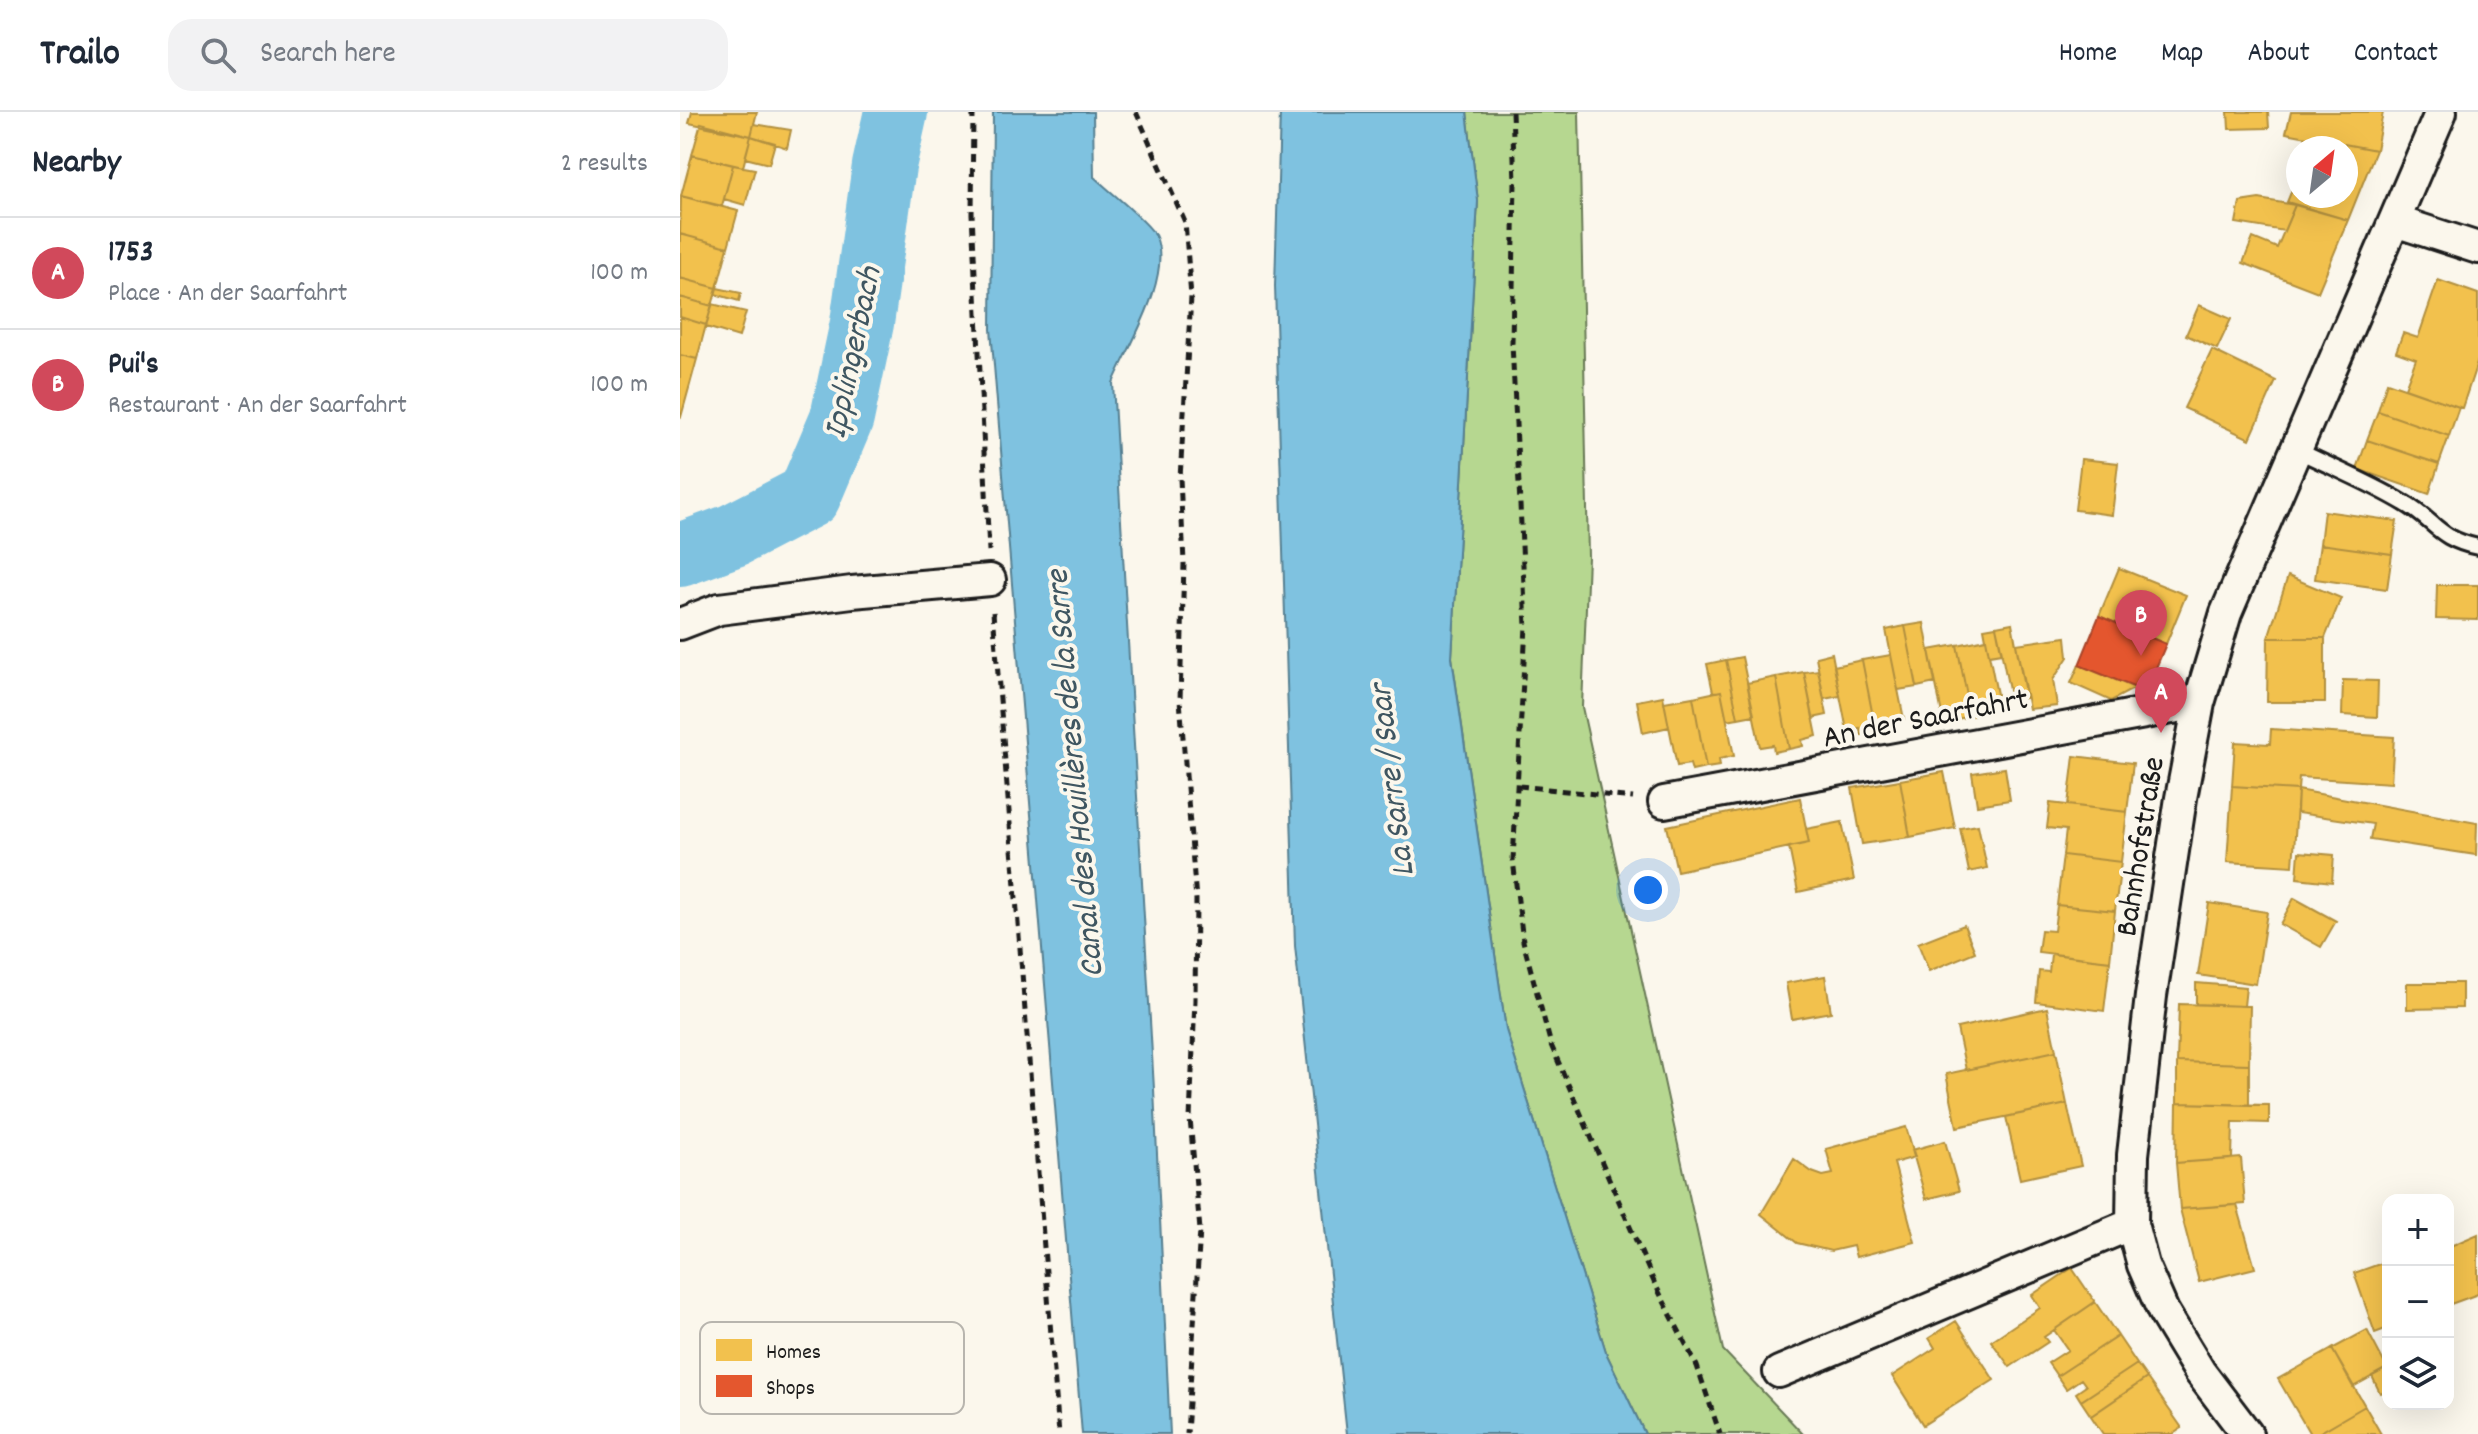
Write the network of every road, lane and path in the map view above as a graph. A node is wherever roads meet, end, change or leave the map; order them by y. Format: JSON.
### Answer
{"nodes":[{"id":1,"x":973,"y":112,"type":"edge"},
{"id":2,"x":1136,"y":112,"type":"edge"},
{"id":3,"x":1512,"y":112,"type":"edge"},
{"id":4,"x":2441,"y":112,"type":"edge"},
{"id":5,"x":2395,"y":221,"type":"junction"},
{"id":6,"x":2478,"y":248,"type":"edge"},
{"id":7,"x":2295,"y":449,"type":"junction"},
{"id":8,"x":2478,"y":547,"type":"edge"},
{"id":9,"x":990,"y":580,"type":"junction"},
{"id":10,"x":680,"y":624,"type":"edge"},
{"id":11,"x":2199,"y":703,"type":"junction"},
{"id":12,"x":1519,"y":786,"type":"junction"},
{"id":13,"x":1664,"y":802,"type":"joint"},
{"id":14,"x":2132,"y":1224,"type":"junction"},
{"id":15,"x":1779,"y":1372,"type":"dead end"},
{"id":16,"x":1059,"y":1434,"type":"edge"},
{"id":17,"x":1187,"y":1434,"type":"edge"},
{"id":18,"x":1720,"y":1434,"type":"edge"},
{"id":19,"x":2247,"y":1434,"type":"edge"}],
"edges":[{"from":1,"to":9,"type":"path"},
{"from":2,"to":17,"type":"path"},
{"from":3,"to":12,"type":"path"},
{"from":4,"to":5,"type":"street","name":"Bahnhofstraße"},
{"from":5,"to":6,"type":"street"},
{"from":5,"to":7,"type":"street","name":"Bahnhofstraße"},
{"from":7,"to":8,"type":"lane"},
{"from":7,"to":11,"type":"street","name":"Bahnhofstraße"},
{"from":9,"to":10,"type":"street"},
{"from":9,"to":16,"type":"path"},
{"from":11,"to":13,"type":"street","name":"An der Saarfahrt"},
{"from":11,"to":14,"type":"street","name":"Bahnhofstraße"},
{"from":12,"to":13,"type":"path"},
{"from":12,"to":18,"type":"path"},
{"from":14,"to":15,"type":"street"},
{"from":14,"to":19,"type":"street","name":"Bahnhofstraße"}]}
